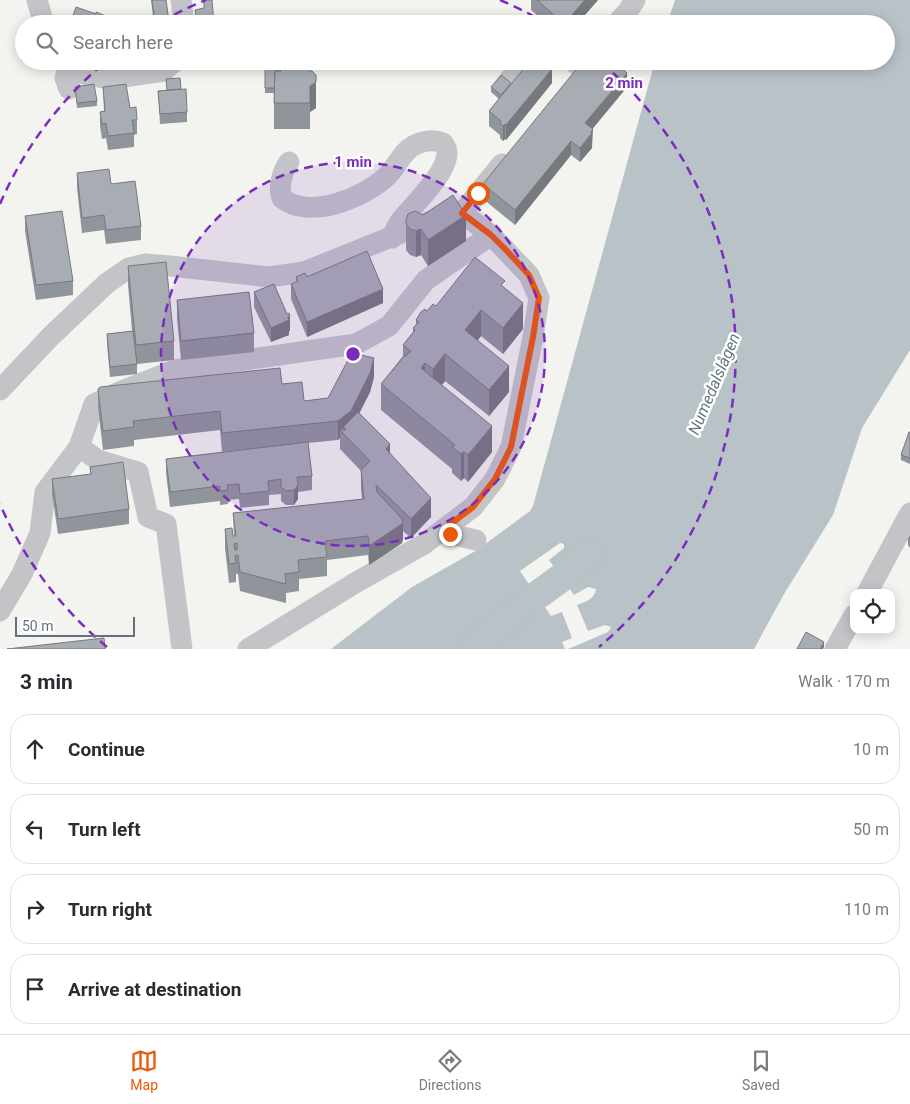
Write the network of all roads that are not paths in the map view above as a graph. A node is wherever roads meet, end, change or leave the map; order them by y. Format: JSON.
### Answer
{"nodes":[{"id":1,"x":38,"y":0,"type":"edge"},
{"id":2,"x":181,"y":0,"type":"edge"},
{"id":3,"x":635,"y":0,"type":"edge"},
{"id":4,"x":42,"y":15,"type":"edge"},
{"id":5,"x":183,"y":15,"type":"edge"},
{"id":6,"x":624,"y":15,"type":"edge"},
{"id":7,"x":65,"y":70,"type":"edge"},
{"id":8,"x":76,"y":70,"type":"edge"},
{"id":9,"x":165,"y":70,"type":"edge"},
{"id":10,"x":518,"y":70,"type":"edge"},
{"id":11,"x":510,"y":80,"type":"edge"},
{"id":12,"x":69,"y":89,"type":"dead end"},
{"id":13,"x":514,"y":150,"type":"edge"},
{"id":14,"x":289,"y":162,"type":"dead end"},
{"id":15,"x":462,"y":213,"type":"junction"},
{"id":16,"x":491,"y":235,"type":"junction"},
{"id":17,"x":392,"y":238,"type":"junction"},
{"id":18,"x":0,"y":390,"type":"edge"},
{"id":19,"x":79,"y":447,"type":"junction"},
{"id":20,"x":910,"y":514,"type":"edge"},
{"id":21,"x":444,"y":529,"type":"junction"},
{"id":22,"x":476,"y":540,"type":"dead end"},
{"id":23,"x":869,"y":589,"type":"edge"},
{"id":24,"x":0,"y":611,"type":"edge"},
{"id":25,"x":850,"y":622,"type":"edge"},
{"id":26,"x":182,"y":649,"type":"edge"},
{"id":27,"x":248,"y":649,"type":"edge"},
{"id":28,"x":835,"y":649,"type":"edge"}],
"edges":[{"from":1,"to":4,"type":"street"},
{"from":2,"to":5,"type":"street"},
{"from":3,"to":6,"type":"street"},
{"from":7,"to":12,"type":"street"},
{"from":8,"to":9,"type":"street"},
{"from":10,"to":11,"type":"street"},
{"from":13,"to":15,"type":"street"},
{"from":14,"to":17,"type":"street"},
{"from":15,"to":16,"type":"street"},
{"from":15,"to":17,"type":"street"},
{"from":16,"to":19,"type":"street"},
{"from":16,"to":21,"type":"street"},
{"from":17,"to":18,"type":"street"},
{"from":19,"to":24,"type":"street"},
{"from":19,"to":26,"type":"street"},
{"from":20,"to":23,"type":"street"},
{"from":21,"to":22,"type":"street"},
{"from":21,"to":27,"type":"street"},
{"from":25,"to":28,"type":"street"}]}
